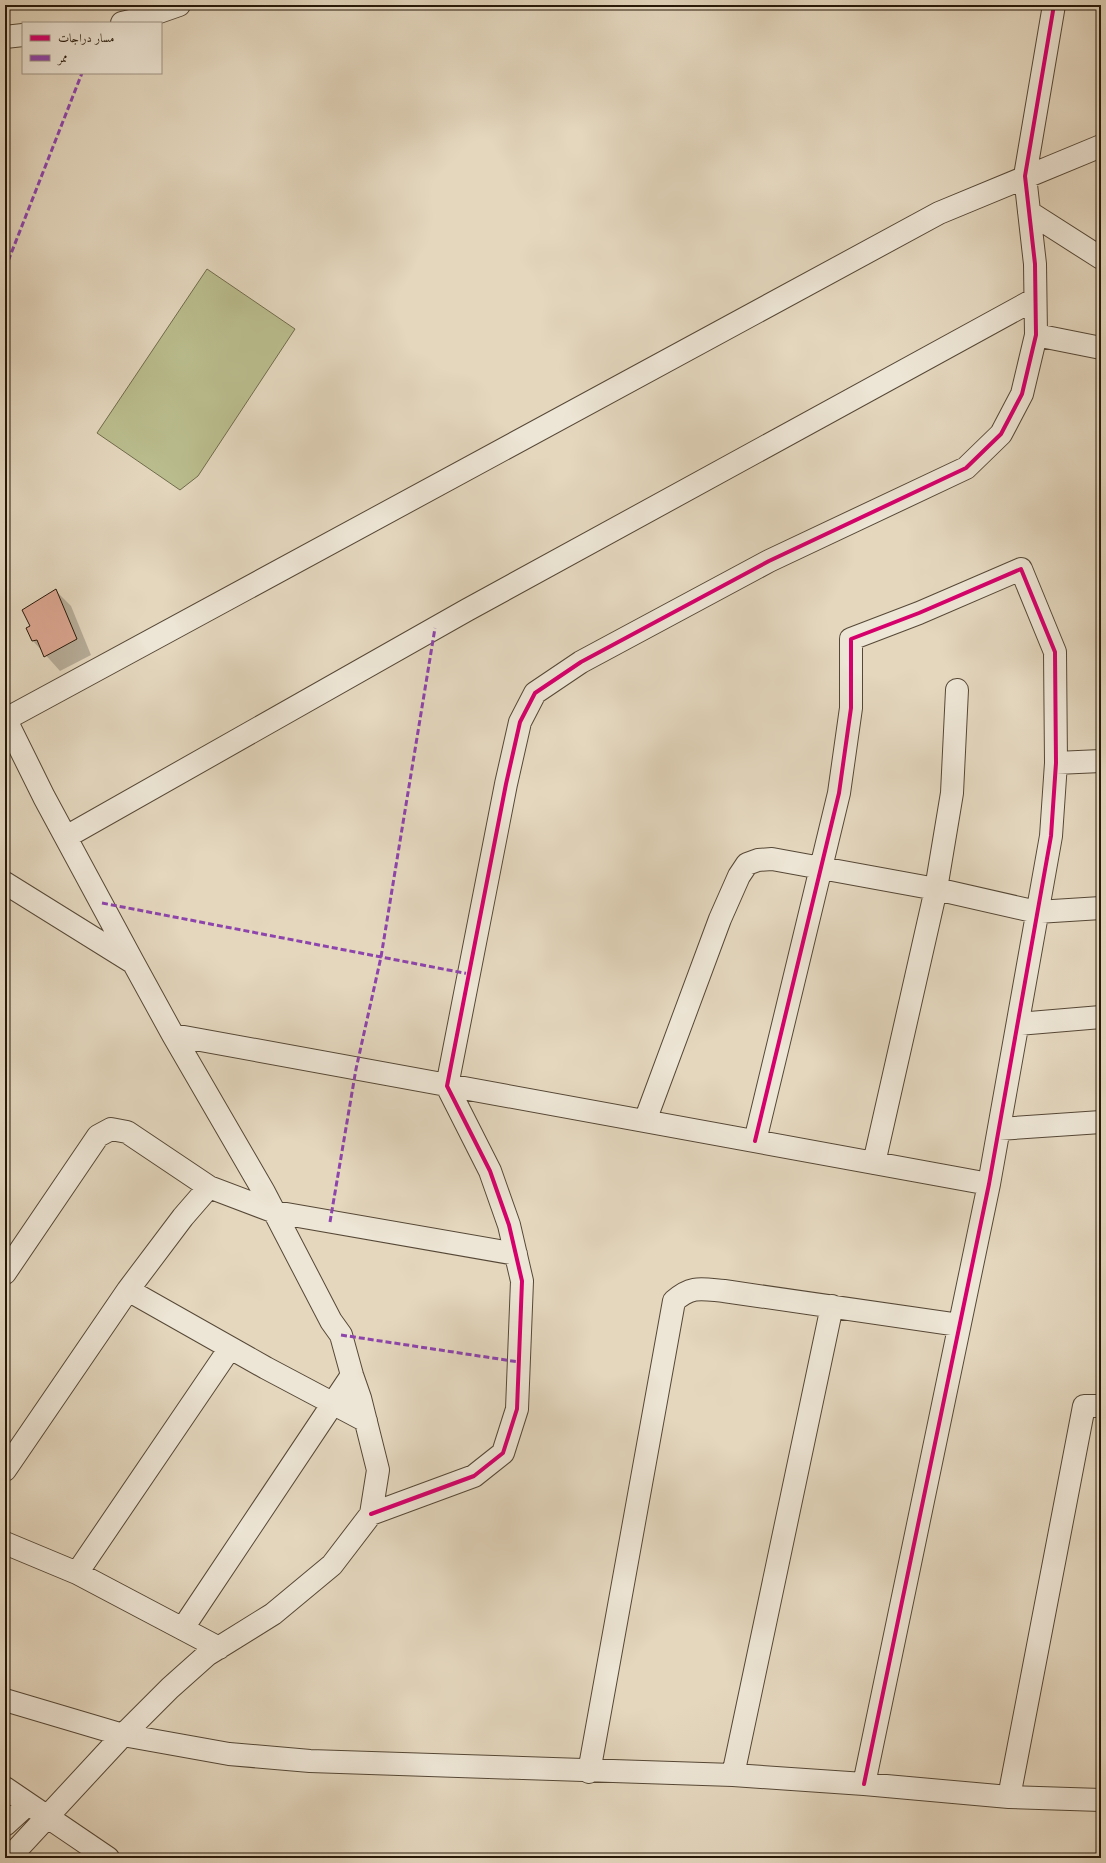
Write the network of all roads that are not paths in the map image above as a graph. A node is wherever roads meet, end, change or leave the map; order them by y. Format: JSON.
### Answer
{"nodes":[{"id":1,"x":179,"y":5,"type":"edge"},
{"id":2,"x":1054,"y":5,"type":"edge"},
{"id":3,"x":130,"y":16,"type":"edge"},
{"id":4,"x":22,"y":35,"type":"edge"},
{"id":5,"x":5,"y":37,"type":"edge"},
{"id":6,"x":1101,"y":146,"type":"edge"},
{"id":7,"x":1025,"y":176,"type":"junction"},
{"id":8,"x":1029,"y":212,"type":"junction"},
{"id":9,"x":1101,"y":258,"type":"edge"},
{"id":10,"x":1035,"y":299,"type":"junction"},
{"id":11,"x":1036,"y":335,"type":"junction"},
{"id":12,"x":1101,"y":348,"type":"edge"},
{"id":13,"x":957,"y":690,"type":"dead end"},
{"id":14,"x":5,"y":719,"type":"edge"},
{"id":15,"x":1101,"y":761,"type":"edge"},
{"id":16,"x":1056,"y":763,"type":"junction"},
{"id":17,"x":66,"y":837,"type":"junction"},
{"id":18,"x":821,"y":868,"type":"junction"},
{"id":19,"x":5,"y":883,"type":"edge"},
{"id":20,"x":936,"y":889,"type":"junction"},
{"id":21,"x":1101,"y":908,"type":"edge"},
{"id":22,"x":1037,"y":912,"type":"junction"},
{"id":23,"x":133,"y":962,"type":"junction"},
{"id":24,"x":1101,"y":1018,"type":"edge"},
{"id":25,"x":1018,"y":1024,"type":"junction"},
{"id":26,"x":173,"y":1035,"type":"junction"},
{"id":27,"x":447,"y":1086,"type":"junction"},
{"id":28,"x":645,"y":1121,"type":"junction"},
{"id":29,"x":1101,"y":1122,"type":"edge"},
{"id":30,"x":999,"y":1128,"type":"junction"},
{"id":31,"x":756,"y":1141,"type":"junction"},
{"id":32,"x":874,"y":1163,"type":"junction"},
{"id":33,"x":989,"y":1184,"type":"junction"},
{"id":34,"x":209,"y":1187,"type":"junction"},
{"id":35,"x":274,"y":1212,"type":"junction"},
{"id":36,"x":516,"y":1254,"type":"junction"},
{"id":37,"x":5,"y":1273,"type":"edge"},
{"id":38,"x":128,"y":1290,"type":"junction"},
{"id":39,"x":832,"y":1306,"type":"junction"},
{"id":40,"x":959,"y":1325,"type":"junction"},
{"id":41,"x":230,"y":1348,"type":"junction"},
{"id":42,"x":352,"y":1375,"type":"junction"},
{"id":43,"x":332,"y":1403,"type":"junction"},
{"id":44,"x":1101,"y":1406,"type":"edge"},
{"id":45,"x":366,"y":1421,"type":"junction"},
{"id":46,"x":5,"y":1470,"type":"edge"},
{"id":47,"x":372,"y":1514,"type":"junction"},
{"id":48,"x":5,"y":1543,"type":"edge"},
{"id":49,"x":77,"y":1573,"type":"junction"},
{"id":50,"x":183,"y":1628,"type":"junction"},
{"id":51,"x":219,"y":1648,"type":"junction"},
{"id":52,"x":5,"y":1700,"type":"edge"},
{"id":53,"x":123,"y":1735,"type":"junction"},
{"id":54,"x":589,"y":1772,"type":"junction"},
{"id":55,"x":733,"y":1775,"type":"junction"},
{"id":56,"x":864,"y":1784,"type":"junction"},
{"id":57,"x":5,"y":1788,"type":"edge"},
{"id":58,"x":1009,"y":1797,"type":"junction"},
{"id":59,"x":1101,"y":1800,"type":"edge"},
{"id":60,"x":28,"y":1804,"type":"junction"},
{"id":61,"x":48,"y":1817,"type":"junction"},
{"id":62,"x":5,"y":1825,"type":"edge"},
{"id":63,"x":9,"y":1858,"type":"edge"},
{"id":64,"x":108,"y":1858,"type":"edge"}],
"edges":[{"from":1,"to":3,"type":"street"},
{"from":2,"to":7,"type":"street"},
{"from":4,"to":5,"type":"street"},
{"from":6,"to":7,"type":"street"},
{"from":7,"to":8,"type":"street"},
{"from":7,"to":14,"type":"street"},
{"from":8,"to":9,"type":"street"},
{"from":8,"to":10,"type":"street"},
{"from":10,"to":11,"type":"street"},
{"from":10,"to":17,"type":"street"},
{"from":11,"to":12,"type":"street"},
{"from":11,"to":27,"type":"street"},
{"from":13,"to":20,"type":"street"},
{"from":14,"to":17,"type":"street"},
{"from":15,"to":16,"type":"street"},
{"from":16,"to":18,"type":"street"},
{"from":16,"to":22,"type":"street"},
{"from":17,"to":23,"type":"street"},
{"from":18,"to":20,"type":"street"},
{"from":18,"to":28,"type":"street"},
{"from":18,"to":31,"type":"street"},
{"from":19,"to":23,"type":"street"},
{"from":20,"to":22,"type":"street"},
{"from":20,"to":32,"type":"street"},
{"from":21,"to":22,"type":"street"},
{"from":22,"to":25,"type":"street"},
{"from":23,"to":26,"type":"street"},
{"from":24,"to":25,"type":"street"},
{"from":25,"to":30,"type":"street"},
{"from":26,"to":27,"type":"street"},
{"from":26,"to":35,"type":"street"},
{"from":27,"to":28,"type":"street"},
{"from":27,"to":36,"type":"street"},
{"from":28,"to":31,"type":"street"},
{"from":29,"to":30,"type":"street"},
{"from":30,"to":33,"type":"street"},
{"from":31,"to":32,"type":"street"},
{"from":32,"to":33,"type":"street"},
{"from":33,"to":40,"type":"street"},
{"from":34,"to":35,"type":"street"},
{"from":34,"to":37,"type":"street"},
{"from":34,"to":38,"type":"street"},
{"from":35,"to":36,"type":"street"},
{"from":35,"to":42,"type":"street"},
{"from":36,"to":47,"type":"street"},
{"from":38,"to":41,"type":"street"},
{"from":38,"to":46,"type":"street"},
{"from":39,"to":40,"type":"street"},
{"from":39,"to":54,"type":"street"},
{"from":39,"to":55,"type":"street"},
{"from":40,"to":56,"type":"street"},
{"from":41,"to":43,"type":"street"},
{"from":41,"to":49,"type":"street"},
{"from":42,"to":43,"type":"street"},
{"from":42,"to":45,"type":"street"},
{"from":43,"to":45,"type":"street"},
{"from":43,"to":50,"type":"street"},
{"from":44,"to":58,"type":"street"},
{"from":45,"to":47,"type":"street"},
{"from":47,"to":51,"type":"street"},
{"from":48,"to":49,"type":"street"},
{"from":49,"to":50,"type":"street"},
{"from":50,"to":51,"type":"street"},
{"from":51,"to":53,"type":"street"},
{"from":52,"to":53,"type":"street"},
{"from":53,"to":54,"type":"street"},
{"from":53,"to":61,"type":"street"},
{"from":54,"to":55,"type":"street"},
{"from":55,"to":56,"type":"street"},
{"from":56,"to":58,"type":"street"},
{"from":57,"to":60,"type":"street"},
{"from":58,"to":59,"type":"street"},
{"from":60,"to":61,"type":"street"},
{"from":60,"to":62,"type":"street"},
{"from":61,"to":63,"type":"street"},
{"from":61,"to":64,"type":"street"}]}
